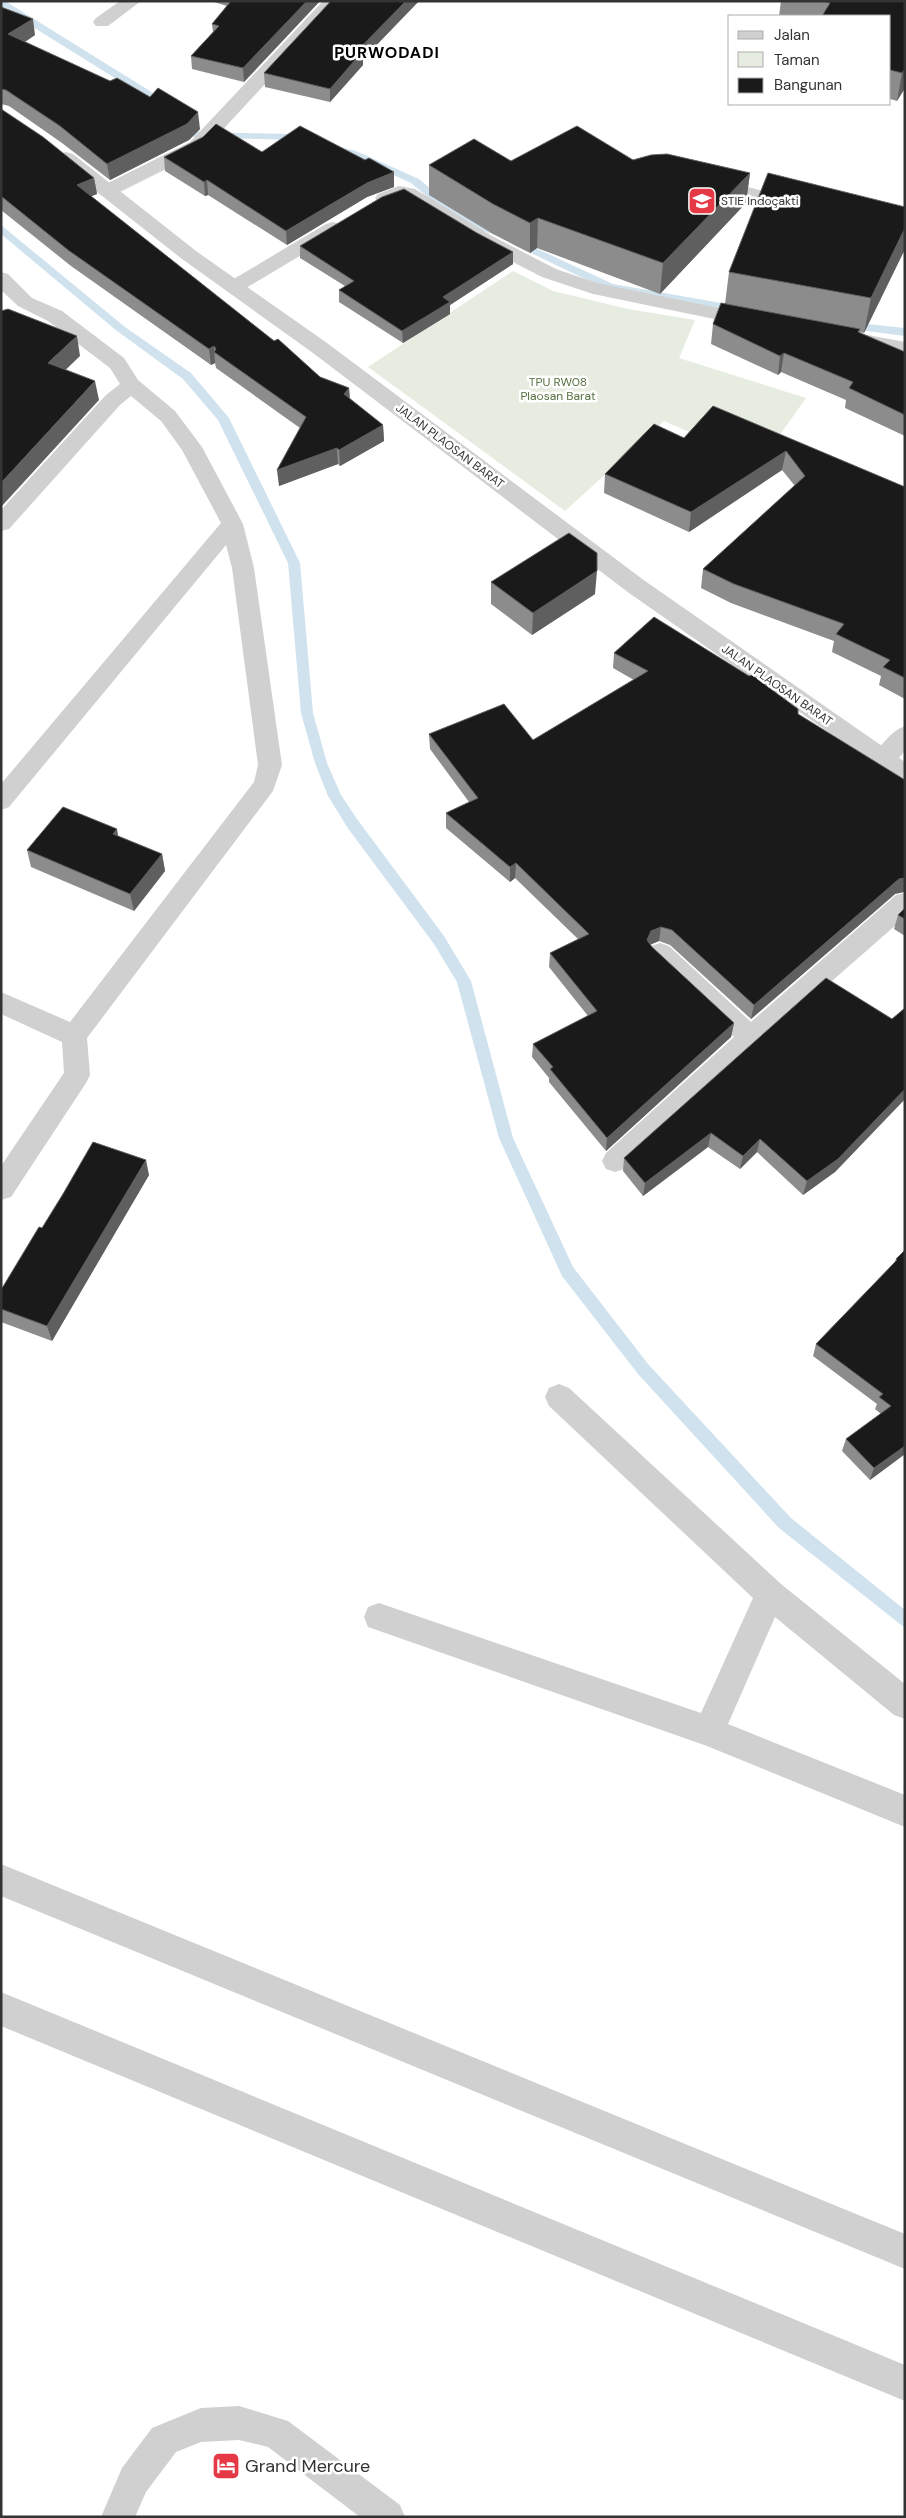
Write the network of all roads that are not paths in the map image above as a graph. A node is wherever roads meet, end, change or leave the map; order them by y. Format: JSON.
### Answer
{"nodes":[{"id":1,"x":132,"y":1,"type":"edge"},
{"id":2,"x":333,"y":1,"type":"edge"},
{"id":3,"x":102,"y":22,"type":"dead end"},
{"id":4,"x":54,"y":148,"type":"edge"},
{"id":5,"x":702,"y":180,"type":"edge"},
{"id":6,"x":107,"y":190,"type":"junction"},
{"id":7,"x":808,"y":208,"type":"edge"},
{"id":8,"x":1,"y":278,"type":"edge"},
{"id":9,"x":234,"y":287,"type":"junction"},
{"id":10,"x":772,"y":324,"type":"edge"},
{"id":11,"x":829,"y":334,"type":"edge"},
{"id":12,"x":905,"y":348,"type":"edge"},
{"id":13,"x":131,"y":385,"type":"junction"},
{"id":14,"x":1,"y":524,"type":"edge"},
{"id":15,"x":232,"y":524,"type":"junction"},
{"id":16,"x":905,"y":735,"type":"edge"},
{"id":17,"x":884,"y":759,"type":"junction"},
{"id":18,"x":905,"y":774,"type":"edge"},
{"id":19,"x":1,"y":801,"type":"edge"},
{"id":20,"x":905,"y":902,"type":"edge"},
{"id":21,"x":660,"y":953,"type":"edge"},
{"id":22,"x":1,"y":1002,"type":"edge"},
{"id":23,"x":74,"y":1036,"type":"junction"},
{"id":24,"x":751,"y":1037,"type":"junction"},
{"id":25,"x":615,"y":1161,"type":"dead end"},
{"id":26,"x":1,"y":1189,"type":"edge"},
{"id":27,"x":559,"y":1397,"type":"dead end"},
{"id":28,"x":770,"y":1594,"type":"junction"},
{"id":29,"x":378,"y":1617,"type":"dead end"},
{"id":30,"x":905,"y":1704,"type":"edge"},
{"id":31,"x":708,"y":1731,"type":"junction"},
{"id":32,"x":905,"y":1811,"type":"edge"},
{"id":33,"x":1,"y":1880,"type":"edge"},
{"id":34,"x":1,"y":2009,"type":"edge"},
{"id":35,"x":905,"y":2252,"type":"edge"},
{"id":36,"x":905,"y":2383,"type":"edge"},
{"id":37,"x":118,"y":2517,"type":"edge"},
{"id":38,"x":388,"y":2517,"type":"edge"}],
"edges":[{"from":1,"to":3,"type":"street"},
{"from":2,"to":6,"type":"street"},
{"from":4,"to":6,"type":"street","name":"JALAN PLAOSAN BARAT"},
{"from":5,"to":7,"type":"lane"},
{"from":6,"to":9,"type":"street","name":"JALAN PLAOSAN BARAT"},
{"from":8,"to":13,"type":"street"},
{"from":9,"to":10,"type":"street"},
{"from":9,"to":17,"type":"street","name":"JALAN PLAOSAN BARAT"},
{"from":11,"to":12,"type":"street"},
{"from":13,"to":14,"type":"street"},
{"from":13,"to":15,"type":"street"},
{"from":15,"to":19,"type":"street"},
{"from":15,"to":23,"type":"street"},
{"from":16,"to":17,"type":"street"},
{"from":17,"to":18,"type":"street","name":"JALAN PLAOSAN BARAT"},
{"from":20,"to":24,"type":"street"},
{"from":21,"to":24,"type":"street"},
{"from":22,"to":23,"type":"street"},
{"from":23,"to":26,"type":"street"},
{"from":24,"to":25,"type":"street"},
{"from":27,"to":28,"type":"street"},
{"from":28,"to":30,"type":"street"},
{"from":28,"to":31,"type":"street"},
{"from":29,"to":31,"type":"street"},
{"from":31,"to":32,"type":"street"},
{"from":33,"to":35,"type":"street"},
{"from":34,"to":36,"type":"street"},
{"from":37,"to":38,"type":"lane"}]}
